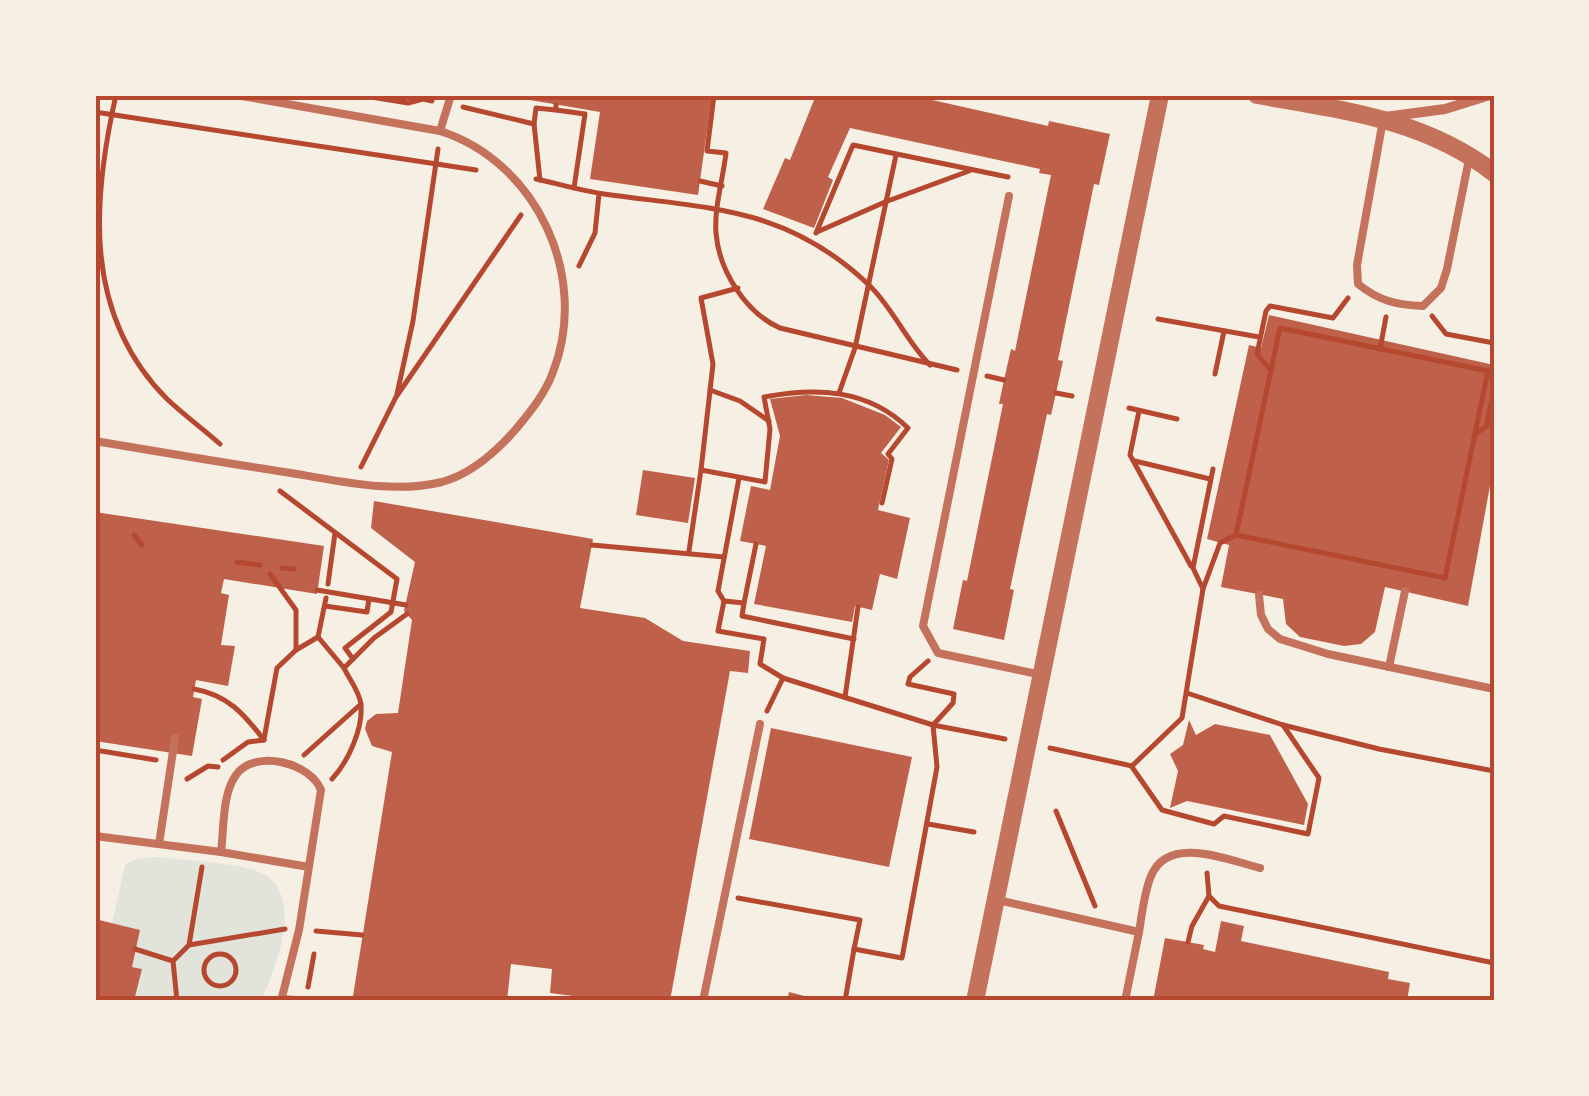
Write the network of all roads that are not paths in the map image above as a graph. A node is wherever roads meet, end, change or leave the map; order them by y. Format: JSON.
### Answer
{"nodes":[{"id":1,"x":236,"y":95,"type":"edge"},
{"id":2,"x":1160,"y":95,"type":"edge"},
{"id":3,"x":1257,"y":95,"type":"edge"},
{"id":4,"x":1490,"y":95,"type":"edge"},
{"id":5,"x":450,"y":99,"type":"edge"},
{"id":6,"x":1384,"y":117,"type":"junction"},
{"id":7,"x":440,"y":131,"type":"junction"},
{"id":8,"x":1470,"y":155,"type":"junction"},
{"id":9,"x":1494,"y":173,"type":"edge"},
{"id":10,"x":1009,"y":196,"type":"road end"},
{"id":11,"x":95,"y":440,"type":"edge"},
{"id":12,"x":1405,"y":591,"type":"dead end"},
{"id":13,"x":1259,"y":594,"type":"dead end"},
{"id":14,"x":1389,"y":666,"type":"junction"},
{"id":15,"x":1043,"y":676,"type":"junction"},
{"id":16,"x":1494,"y":689,"type":"edge"},
{"id":17,"x":760,"y":724,"type":"road end"},
{"id":18,"x":175,"y":738,"type":"dead end"},
{"id":19,"x":95,"y":836,"type":"edge"},
{"id":20,"x":160,"y":844,"type":"junction"},
{"id":21,"x":221,"y":852,"type":"junction"},
{"id":22,"x":309,"y":867,"type":"junction"},
{"id":23,"x":1260,"y":868,"type":"dead end"},
{"id":24,"x":996,"y":899,"type":"junction"},
{"id":25,"x":1139,"y":932,"type":"junction"},
{"id":26,"x":282,"y":1000,"type":"edge"},
{"id":27,"x":310,"y":1001,"type":"edge"},
{"id":28,"x":703,"y":1001,"type":"edge"},
{"id":29,"x":975,"y":1001,"type":"edge"},
{"id":30,"x":1126,"y":1001,"type":"edge"}],
"edges":[{"from":1,"to":7,"type":"lane"},
{"from":2,"to":15,"type":"street"},
{"from":3,"to":6,"type":"street"},
{"from":4,"to":6,"type":"street"},
{"from":5,"to":7,"type":"lane"},
{"from":6,"to":8,"type":"street"},
{"from":6,"to":8,"type":"lane"},
{"from":7,"to":11,"type":"lane"},
{"from":8,"to":9,"type":"street"},
{"from":10,"to":15,"type":"lane"},
{"from":12,"to":14,"type":"lane"},
{"from":13,"to":14,"type":"lane"},
{"from":14,"to":16,"type":"lane"},
{"from":15,"to":24,"type":"street"},
{"from":17,"to":28,"type":"lane"},
{"from":18,"to":20,"type":"lane"},
{"from":19,"to":20,"type":"lane"},
{"from":20,"to":21,"type":"lane"},
{"from":21,"to":22,"type":"lane"},
{"from":21,"to":22,"type":"lane"},
{"from":22,"to":26,"type":"lane"},
{"from":23,"to":25,"type":"lane"},
{"from":24,"to":25,"type":"lane"},
{"from":24,"to":29,"type":"street"},
{"from":25,"to":30,"type":"lane"},
{"from":26,"to":27,"type":"lane"}]}
